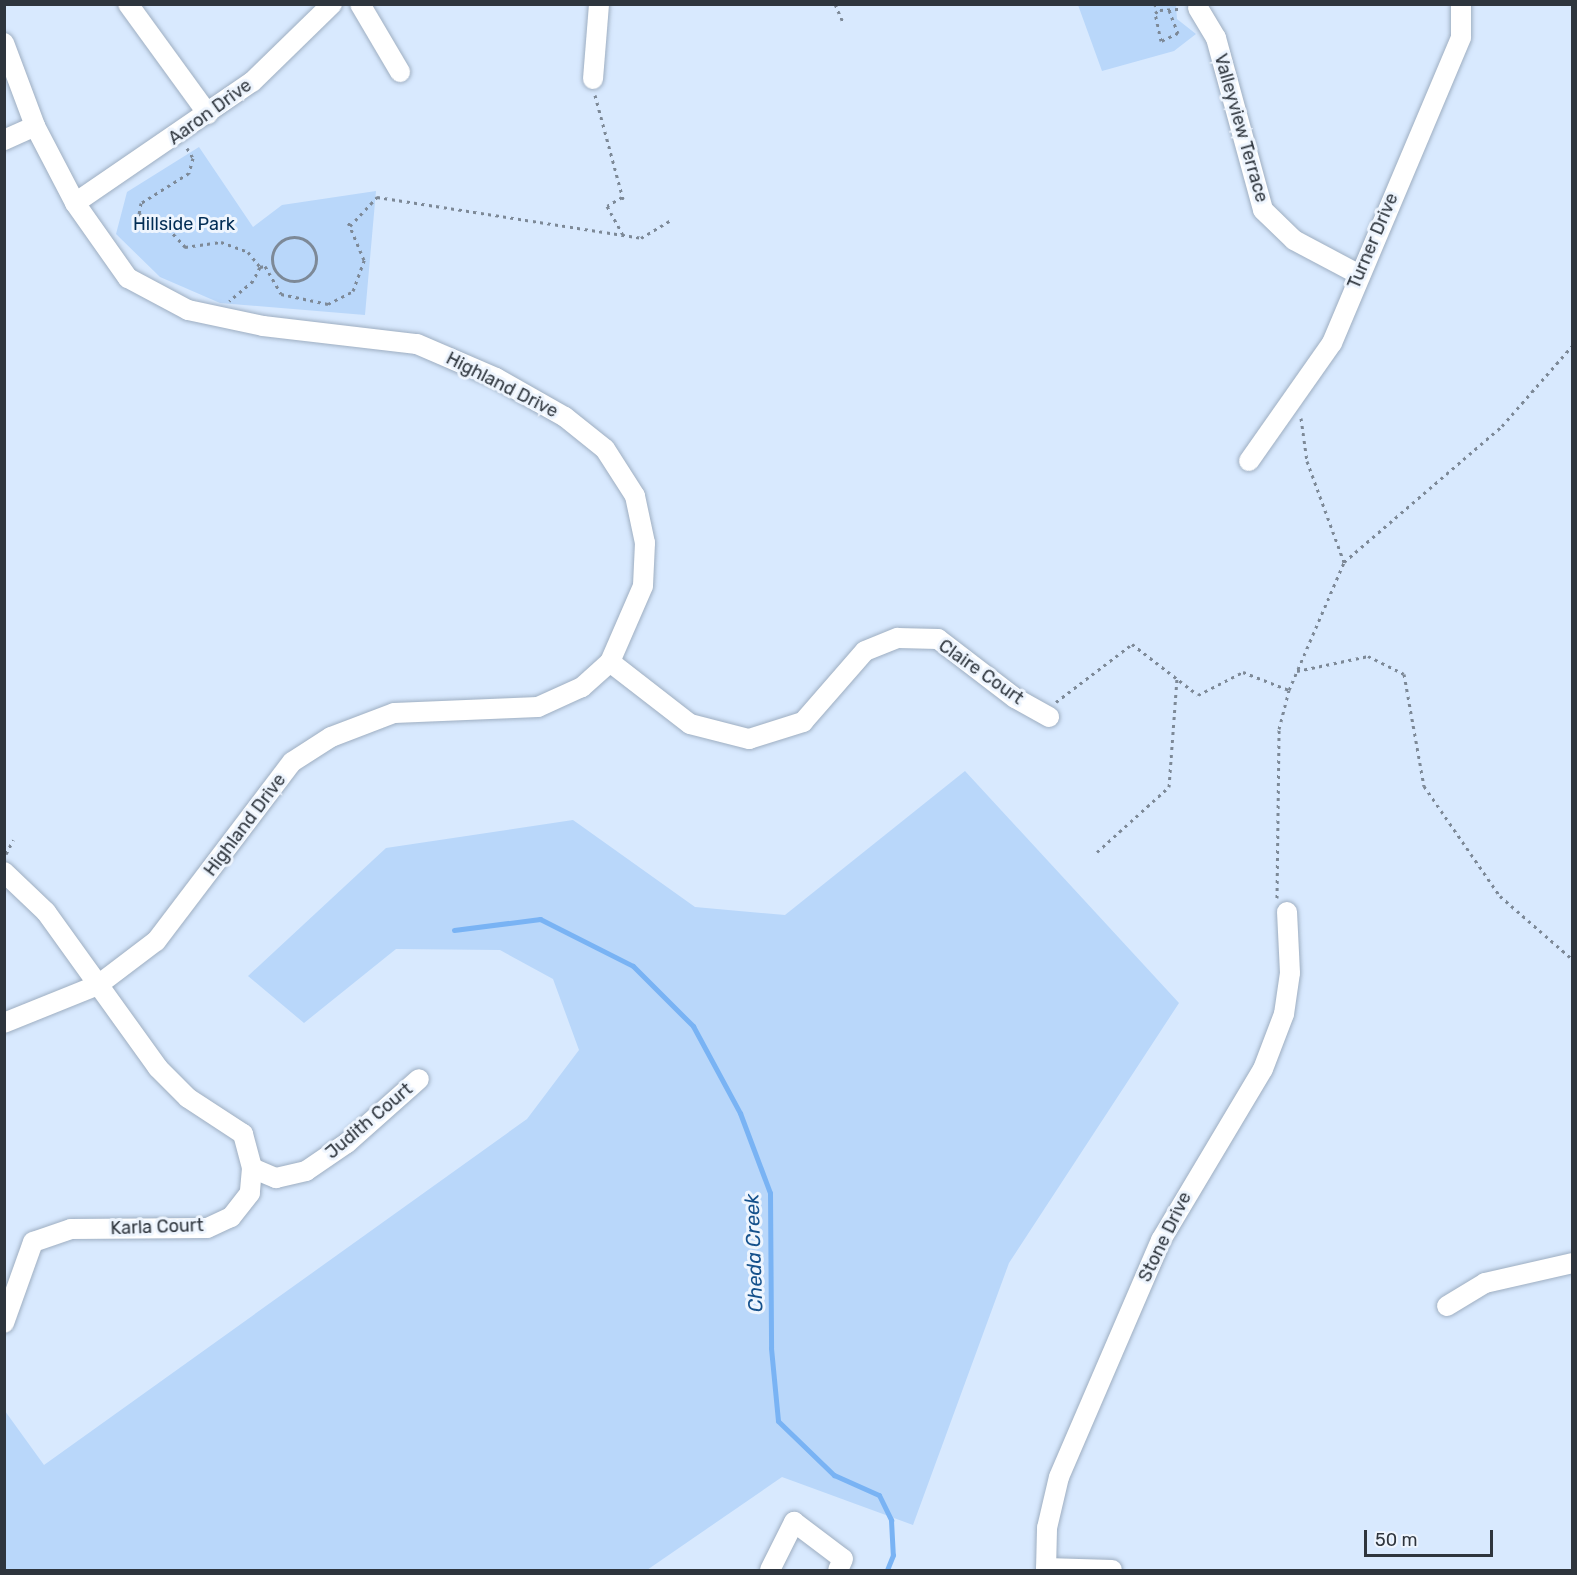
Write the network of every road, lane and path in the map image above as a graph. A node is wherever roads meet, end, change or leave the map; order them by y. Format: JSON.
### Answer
{"nodes":[{"id":1,"x":128,"y":4,"type":"edge"},
{"id":2,"x":332,"y":4,"type":"edge"},
{"id":3,"x":360,"y":4,"type":"edge"},
{"id":4,"x":599,"y":4,"type":"edge"},
{"id":5,"x":835,"y":4,"type":"edge"},
{"id":6,"x":1154,"y":4,"type":"edge"},
{"id":7,"x":1461,"y":4,"type":"edge"},
{"id":8,"x":1198,"y":8,"type":"dead end"},
{"id":9,"x":1160,"y":10,"type":"junction"},
{"id":10,"x":843,"y":22,"type":"dead end"},
{"id":11,"x":4,"y":43,"type":"edge"},
{"id":12,"x":400,"y":72,"type":"dead end"},
{"id":13,"x":593,"y":79,"type":"joint"},
{"id":14,"x":208,"y":114,"type":"junction"},
{"id":15,"x":35,"y":126,"type":"junction"},
{"id":16,"x":178,"y":135,"type":"junction"},
{"id":17,"x":4,"y":140,"type":"edge"},
{"id":18,"x":75,"y":203,"type":"junction"},
{"id":19,"x":673,"y":219,"type":"dead end"},
{"id":20,"x":622,"y":235,"type":"junction"},
{"id":21,"x":265,"y":266,"type":"junction"},
{"id":22,"x":272,"y":266,"type":"junction"},
{"id":23,"x":260,"y":267,"type":"junction"},
{"id":24,"x":1358,"y":274,"type":"junction"},
{"id":25,"x":218,"y":317,"type":"junction"},
{"id":26,"x":1572,"y":346,"type":"edge"},
{"id":27,"x":1289,"y":405,"type":"junction"},
{"id":28,"x":1249,"y":461,"type":"dead end"},
{"id":29,"x":1344,"y":562,"type":"junction"},
{"id":30,"x":610,"y":662,"type":"junction"},
{"id":31,"x":1297,"y":671,"type":"junction"},
{"id":32,"x":1177,"y":677,"type":"junction"},
{"id":33,"x":1288,"y":690,"type":"junction"},
{"id":34,"x":1047,"y":716,"type":"joint"},
{"id":35,"x":14,"y":840,"type":"dead end"},
{"id":36,"x":1097,"y":852,"type":"dead end"},
{"id":37,"x":5,"y":855,"type":"edge"},
{"id":38,"x":4,"y":872,"type":"edge"},
{"id":39,"x":1287,"y":912,"type":"joint"},
{"id":40,"x":1572,"y":959,"type":"edge"},
{"id":41,"x":98,"y":985,"type":"junction"},
{"id":42,"x":4,"y":1023,"type":"edge"},
{"id":43,"x":418,"y":1079,"type":"dead end"},
{"id":44,"x":252,"y":1168,"type":"junction"},
{"id":45,"x":1572,"y":1263,"type":"edge"},
{"id":46,"x":1447,"y":1306,"type":"dead end"},
{"id":47,"x":4,"y":1323,"type":"edge"},
{"id":48,"x":1046,"y":1569,"type":"edge"},
{"id":49,"x":770,"y":1570,"type":"edge"},
{"id":50,"x":838,"y":1570,"type":"edge"},
{"id":51,"x":1112,"y":1570,"type":"edge"}],
"edges":[{"from":1,"to":14,"type":"street"},
{"from":2,"to":14,"type":"street","name":"Aaron Drive"},
{"from":3,"to":12,"type":"street"},
{"from":4,"to":13,"type":"street"},
{"from":5,"to":10,"type":"path"},
{"from":6,"to":9,"type":"path"},
{"from":7,"to":24,"type":"street","name":"Turner Drive"},
{"from":8,"to":24,"type":"street","name":"Valleyview Terrace"},
{"from":9,"to":9,"type":"path"},
{"from":11,"to":15,"type":"street","name":"Highland Drive"},
{"from":13,"to":20,"type":"path"},
{"from":14,"to":16,"type":"street","name":"Aaron Drive"},
{"from":15,"to":17,"type":"street"},
{"from":15,"to":18,"type":"street","name":"Highland Drive"},
{"from":16,"to":18,"type":"street","name":"Aaron Drive"},
{"from":16,"to":23,"type":"path"},
{"from":18,"to":25,"type":"street","name":"Highland Drive"},
{"from":19,"to":20,"type":"path"},
{"from":20,"to":21,"type":"path"},
{"from":21,"to":22,"type":"path"},
{"from":21,"to":23,"type":"path"},
{"from":22,"to":22,"type":"path"},
{"from":23,"to":25,"type":"path"},
{"from":24,"to":27,"type":"street","name":"Turner Drive"},
{"from":25,"to":30,"type":"street","name":"Highland Drive"},
{"from":26,"to":29,"type":"path"},
{"from":27,"to":28,"type":"street","name":"Turner Drive"},
{"from":27,"to":29,"type":"path"},
{"from":29,"to":31,"type":"path"},
{"from":30,"to":34,"type":"street","name":"Claire Court"},
{"from":30,"to":41,"type":"street","name":"Highland Drive"},
{"from":31,"to":33,"type":"path"},
{"from":31,"to":40,"type":"path"},
{"from":32,"to":33,"type":"path"},
{"from":32,"to":34,"type":"path"},
{"from":32,"to":36,"type":"path"},
{"from":33,"to":39,"type":"path"},
{"from":35,"to":37,"type":"path"},
{"from":38,"to":41,"type":"street","name":"Karla Court"},
{"from":39,"to":48,"type":"street","name":"Stone Drive"},
{"from":41,"to":42,"type":"street","name":"Highland Drive"},
{"from":41,"to":44,"type":"street","name":"Karla Court"},
{"from":43,"to":44,"type":"street","name":"Judith Court"},
{"from":44,"to":47,"type":"street","name":"Karla Court"},
{"from":45,"to":46,"type":"street"},
{"from":48,"to":51,"type":"street"},
{"from":49,"to":50,"type":"street"}]}
